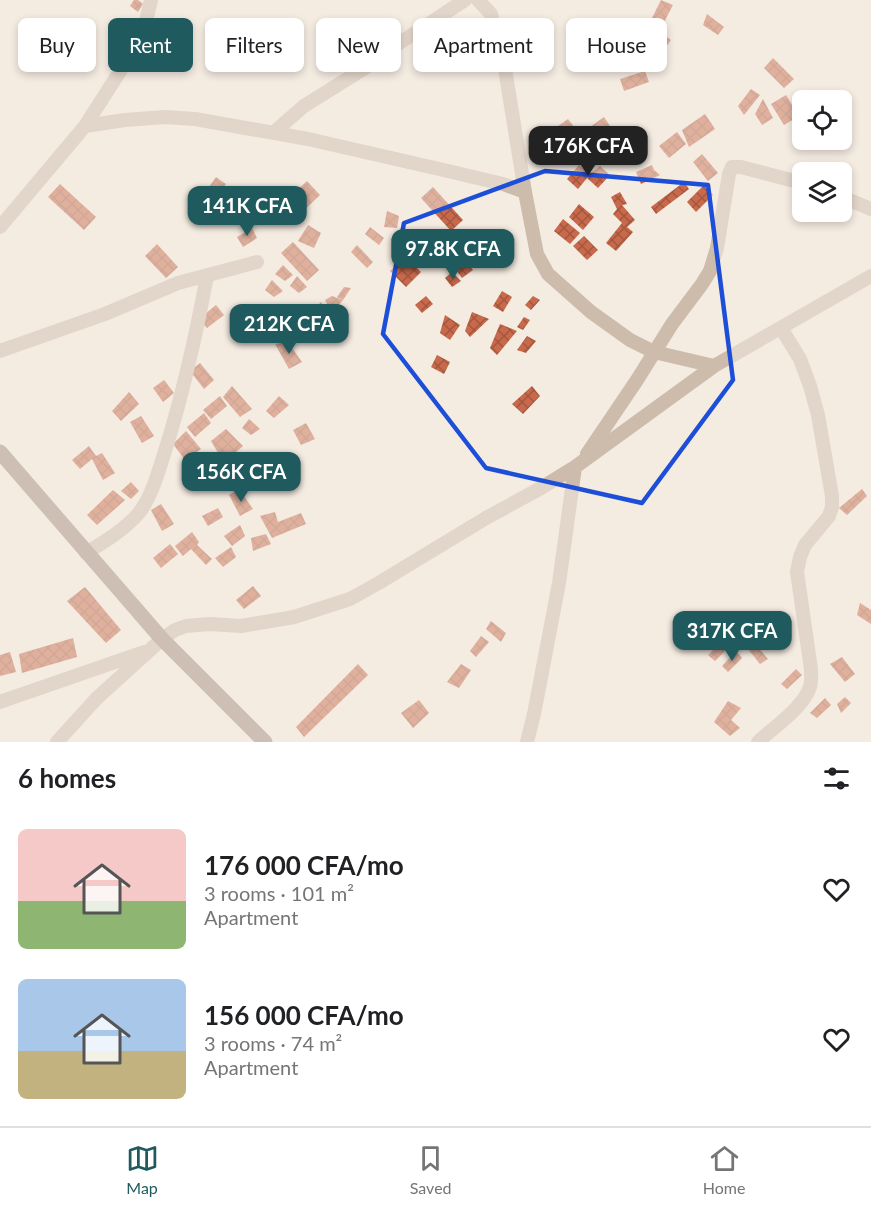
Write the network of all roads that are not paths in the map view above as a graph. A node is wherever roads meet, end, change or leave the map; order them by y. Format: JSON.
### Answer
{"nodes":[{"id":1,"x":151,"y":0,"type":"edge"},
{"id":2,"x":465,"y":0,"type":"edge"},
{"id":3,"x":478,"y":0,"type":"edge"},
{"id":4,"x":85,"y":126,"type":"junction"},
{"id":5,"x":273,"y":133,"type":"junction"},
{"id":6,"x":792,"y":180,"type":"edge"},
{"id":7,"x":525,"y":192,"type":"junction"},
{"id":8,"x":852,"y":201,"type":"edge"},
{"id":9,"x":871,"y":209,"type":"edge"},
{"id":10,"x":0,"y":226,"type":"edge"},
{"id":11,"x":257,"y":262,"type":"dead end"},
{"id":12,"x":207,"y":276,"type":"junction"},
{"id":13,"x":871,"y":276,"type":"edge"},
{"id":14,"x":781,"y":328,"type":"junction"},
{"id":15,"x":0,"y":351,"type":"edge"},
{"id":16,"x":654,"y":352,"type":"junction"},
{"id":17,"x":714,"y":366,"type":"junction"},
{"id":18,"x":0,"y":452,"type":"edge"},
{"id":19,"x":579,"y":464,"type":"junction"},
{"id":20,"x":86,"y":553,"type":"junction"},
{"id":21,"x":162,"y":639,"type":"junction"},
{"id":22,"x":149,"y":651,"type":"junction"},
{"id":23,"x":0,"y":702,"type":"edge"},
{"id":24,"x":57,"y":742,"type":"edge"},
{"id":25,"x":265,"y":742,"type":"edge"},
{"id":26,"x":527,"y":742,"type":"edge"},
{"id":27,"x":758,"y":742,"type":"edge"}],
"edges":[{"from":1,"to":4,"type":"street"},
{"from":2,"to":5,"type":"street"},
{"from":3,"to":7,"type":"street"},
{"from":4,"to":5,"type":"street"},
{"from":4,"to":10,"type":"street"},
{"from":5,"to":7,"type":"street"},
{"from":6,"to":16,"type":"street"},
{"from":7,"to":16,"type":"street"},
{"from":8,"to":9,"type":"street"},
{"from":11,"to":12,"type":"street"},
{"from":12,"to":15,"type":"street"},
{"from":12,"to":20,"type":"street"},
{"from":13,"to":14,"type":"street"},
{"from":14,"to":17,"type":"street"},
{"from":14,"to":27,"type":"street"},
{"from":16,"to":17,"type":"street"},
{"from":16,"to":19,"type":"street"},
{"from":17,"to":19,"type":"street"},
{"from":18,"to":20,"type":"main road"},
{"from":19,"to":21,"type":"street"},
{"from":19,"to":26,"type":"street"},
{"from":20,"to":21,"type":"main road"},
{"from":21,"to":22,"type":"street"},
{"from":21,"to":25,"type":"main road"},
{"from":22,"to":23,"type":"street"},
{"from":22,"to":24,"type":"street"}]}
